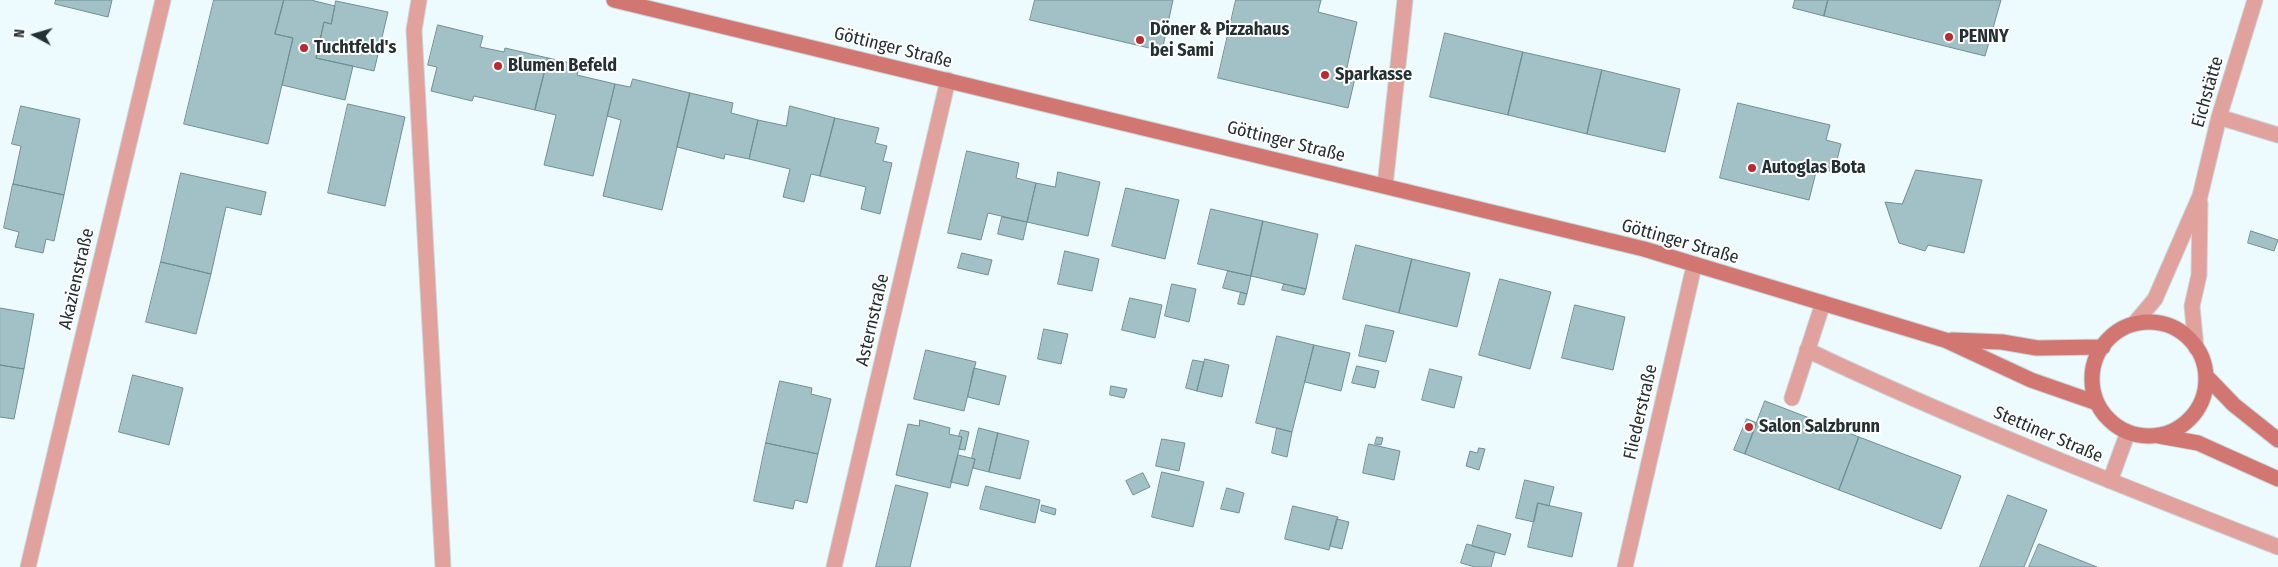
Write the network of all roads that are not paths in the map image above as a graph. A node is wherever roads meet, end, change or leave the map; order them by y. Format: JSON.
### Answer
{"nodes":[{"id":1,"x":163,"y":0,"type":"edge"},
{"id":2,"x":419,"y":0,"type":"edge"},
{"id":3,"x":614,"y":0,"type":"edge"},
{"id":4,"x":1405,"y":0,"type":"edge"},
{"id":5,"x":2255,"y":0,"type":"edge"},
{"id":6,"x":948,"y":80,"type":"junction"},
{"id":7,"x":2219,"y":117,"type":"junction"},
{"id":8,"x":2278,"y":135,"type":"edge"},
{"id":9,"x":1385,"y":186,"type":"junction"},
{"id":10,"x":2200,"y":196,"type":"junction"},
{"id":11,"x":1694,"y":266,"type":"junction"},
{"id":12,"x":1823,"y":303,"type":"junction"},
{"id":13,"x":2134,"y":324,"type":"junction"},
{"id":14,"x":1945,"y":340,"type":"junction"},
{"id":15,"x":2103,"y":347,"type":"junction"},
{"id":16,"x":2196,"y":348,"type":"junction"},
{"id":17,"x":1808,"y":350,"type":"junction"},
{"id":18,"x":2206,"y":376,"type":"junction"},
{"id":19,"x":1792,"y":398,"type":"dead end"},
{"id":20,"x":2097,"y":403,"type":"junction"},
{"id":21,"x":2128,"y":432,"type":"junction"},
{"id":22,"x":2157,"y":436,"type":"junction"},
{"id":23,"x":2278,"y":440,"type":"edge"},
{"id":24,"x":2278,"y":478,"type":"edge"},
{"id":25,"x":2110,"y":481,"type":"junction"},
{"id":26,"x":2278,"y":547,"type":"edge"},
{"id":27,"x":28,"y":567,"type":"edge"},
{"id":28,"x":442,"y":567,"type":"edge"},
{"id":29,"x":834,"y":567,"type":"edge"},
{"id":30,"x":1625,"y":567,"type":"edge"}],
"edges":[{"from":1,"to":27,"type":"street","name":"Akazienstraße"},
{"from":2,"to":28,"type":"street"},
{"from":3,"to":6,"type":"main road","name":"Göttinger Straße"},
{"from":4,"to":9,"type":"street"},
{"from":5,"to":7,"type":"street","name":"Eichstätte"},
{"from":6,"to":9,"type":"main road","name":"Göttinger Straße"},
{"from":6,"to":29,"type":"street","name":"Asternstraße"},
{"from":7,"to":8,"type":"street"},
{"from":7,"to":10,"type":"street","name":"Eichstätte"},
{"from":9,"to":11,"type":"main road","name":"Göttinger Straße"},
{"from":10,"to":13,"type":"street","name":"Eichstätte"},
{"from":10,"to":16,"type":"street","name":"Eichstätte"},
{"from":11,"to":12,"type":"main road","name":"Göttinger Straße"},
{"from":11,"to":30,"type":"street","name":"Fliederstraße"},
{"from":12,"to":14,"type":"main road","name":"Göttinger Straße"},
{"from":12,"to":17,"type":"street"},
{"from":13,"to":15,"type":"main road"},
{"from":13,"to":16,"type":"main road"},
{"from":14,"to":15,"type":"main road","name":"Göttinger Straße"},
{"from":14,"to":20,"type":"main road","name":"Göttinger Straße"},
{"from":15,"to":20,"type":"main road"},
{"from":16,"to":18,"type":"main road"},
{"from":17,"to":19,"type":"street"},
{"from":17,"to":25,"type":"street","name":"Stettiner Straße"},
{"from":18,"to":22,"type":"main road"},
{"from":18,"to":23,"type":"main road"},
{"from":20,"to":21,"type":"main road"},
{"from":21,"to":22,"type":"main road"},
{"from":21,"to":25,"type":"street"},
{"from":22,"to":24,"type":"main road"},
{"from":25,"to":26,"type":"street","name":"Stettiner Straße"}]}
